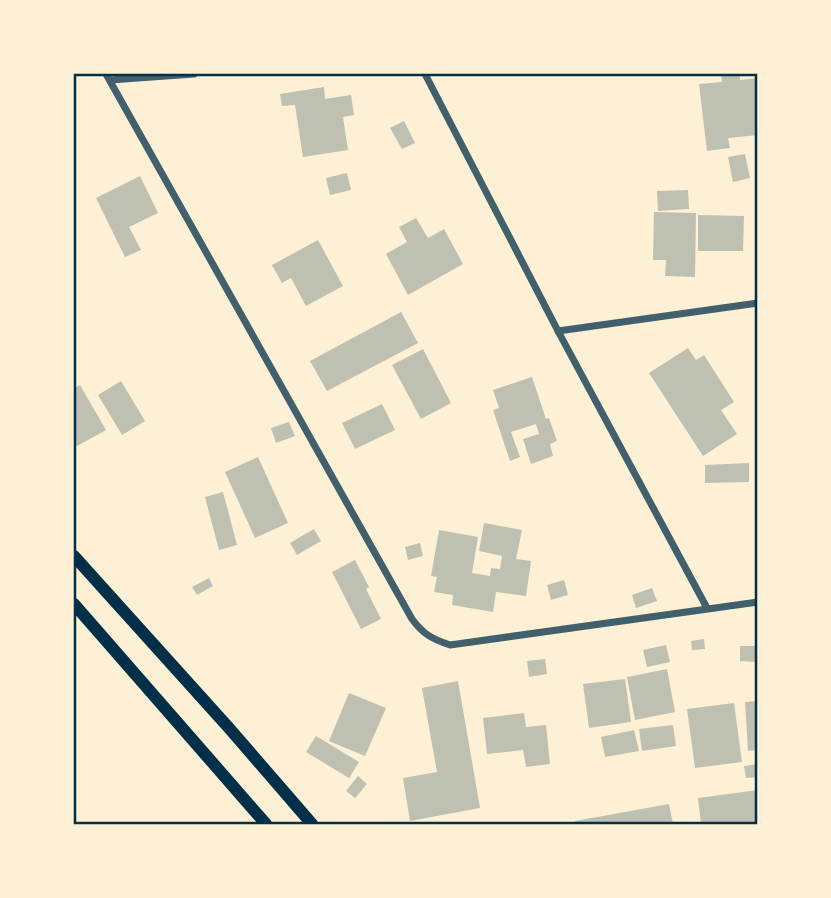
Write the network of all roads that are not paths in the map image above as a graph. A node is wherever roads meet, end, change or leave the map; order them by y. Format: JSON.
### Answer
{"nodes":[{"id":1,"x":194,"y":74,"type":"edge"},
{"id":2,"x":425,"y":74,"type":"edge"},
{"id":3,"x":108,"y":77,"type":"edge"},
{"id":4,"x":758,"y":303,"type":"edge"},
{"id":5,"x":558,"y":331,"type":"junction"},
{"id":6,"x":74,"y":556,"type":"edge"},
{"id":7,"x":758,"y":602,"type":"edge"},
{"id":8,"x":74,"y":604,"type":"edge"},
{"id":9,"x":707,"y":608,"type":"junction"},
{"id":10,"x":265,"y":824,"type":"edge"},
{"id":11,"x":312,"y":824,"type":"edge"}],
"edges":[{"from":1,"to":3,"type":"street"},
{"from":2,"to":5,"type":"street"},
{"from":3,"to":9,"type":"street"},
{"from":4,"to":5,"type":"street"},
{"from":5,"to":9,"type":"street"},
{"from":6,"to":11,"type":"main road"},
{"from":7,"to":9,"type":"street"},
{"from":8,"to":10,"type":"main road"}]}
